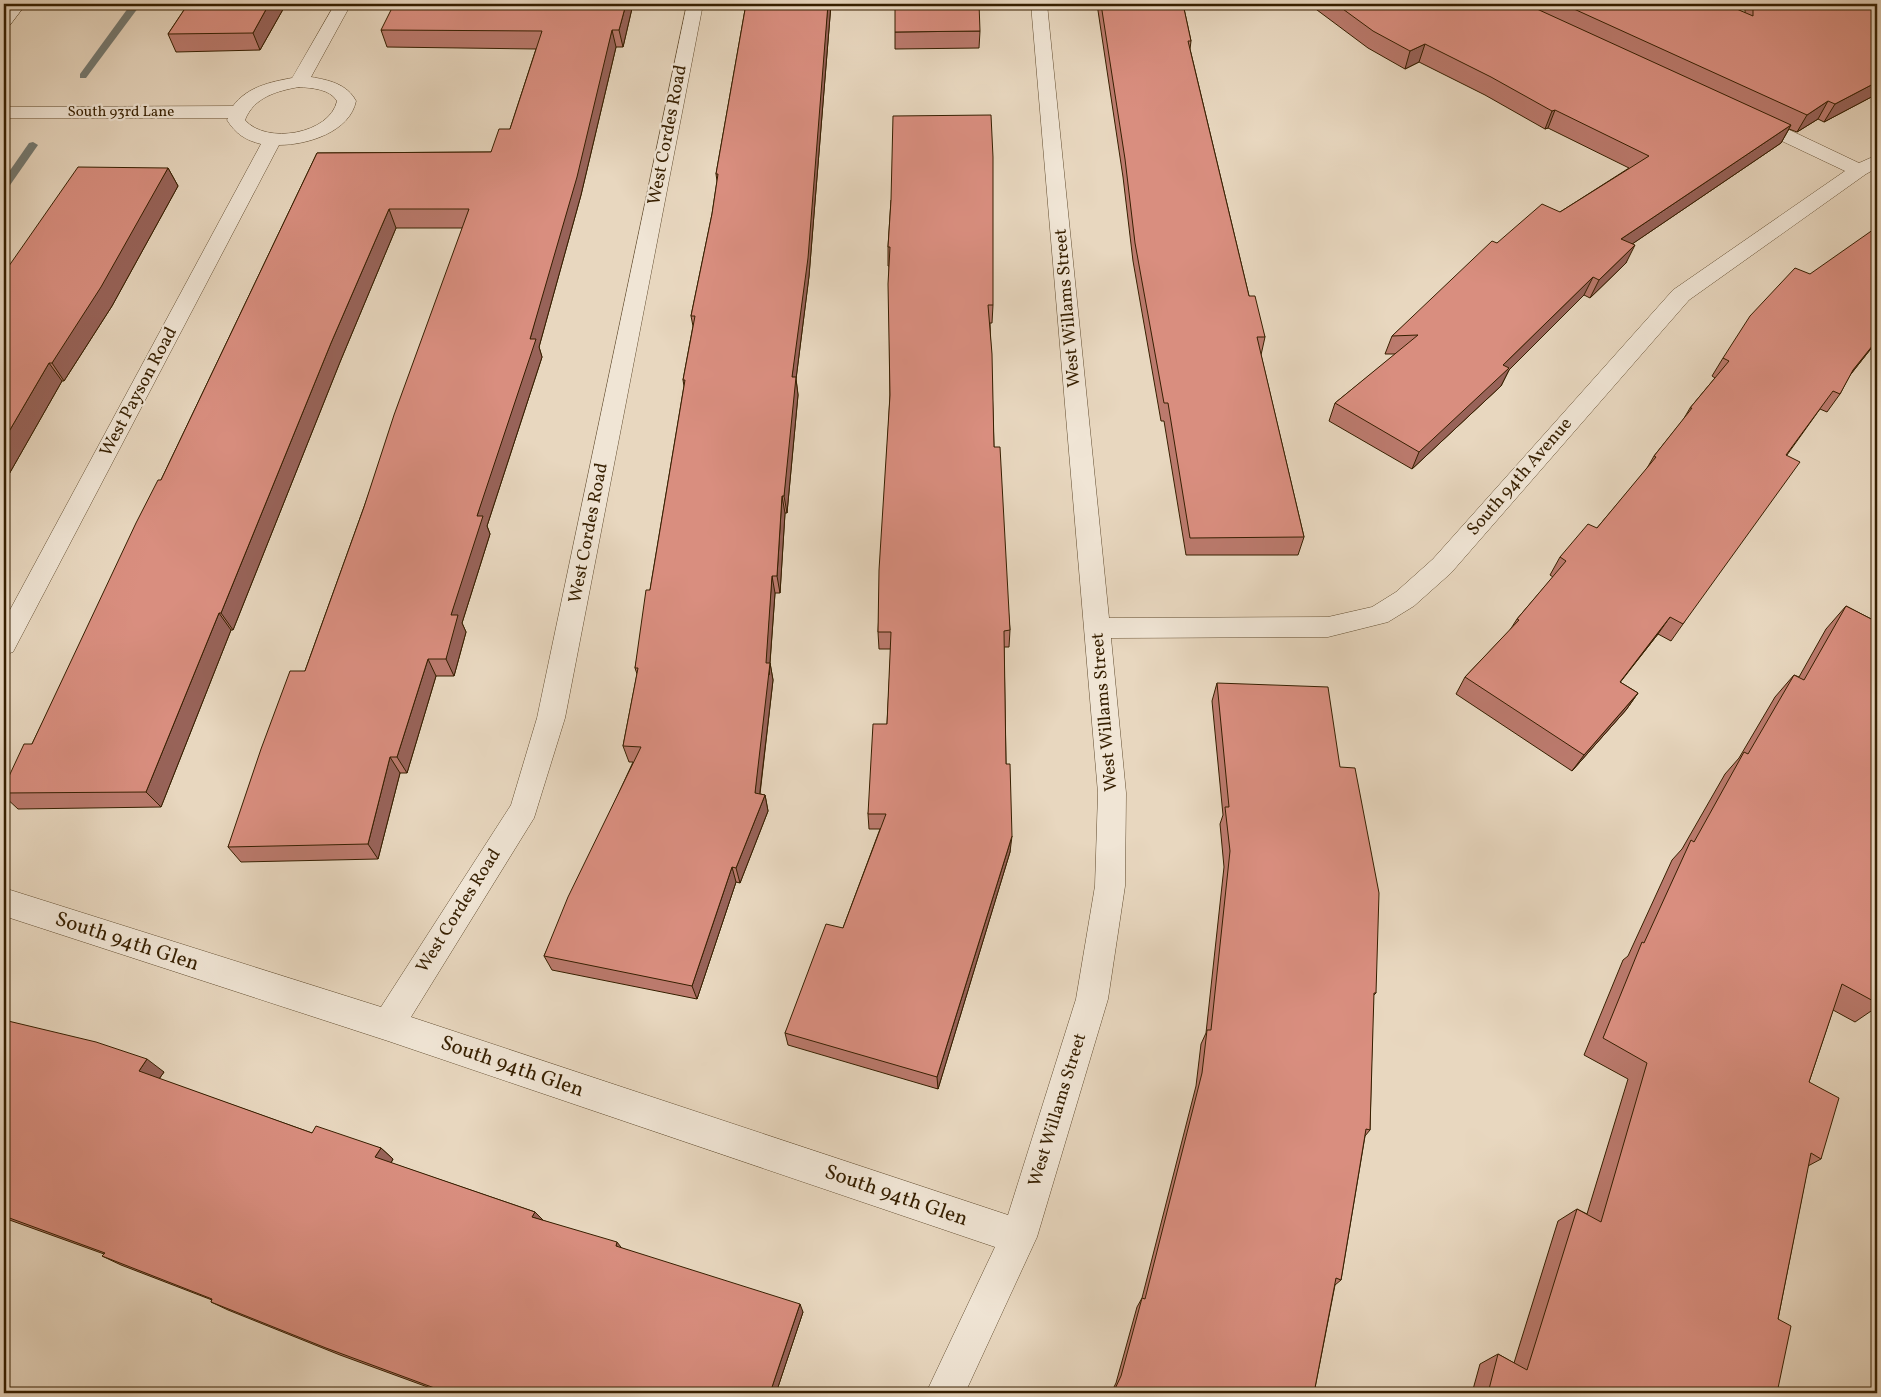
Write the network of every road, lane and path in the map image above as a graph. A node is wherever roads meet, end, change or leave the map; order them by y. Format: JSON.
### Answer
{"nodes":[{"id":1,"x":18,"y":4,"type":"edge"},
{"id":2,"x":343,"y":4,"type":"edge"},
{"id":3,"x":695,"y":4,"type":"edge"},
{"id":4,"x":1040,"y":4,"type":"edge"},
{"id":5,"x":4,"y":21,"type":"edge"},
{"id":6,"x":299,"y":82,"type":"junction"},
{"id":7,"x":4,"y":112,"type":"edge"},
{"id":8,"x":238,"y":112,"type":"junction"},
{"id":9,"x":1734,"y":112,"type":"edge"},
{"id":10,"x":273,"y":139,"type":"junction"},
{"id":11,"x":1868,"y":165,"type":"edge"},
{"id":12,"x":1098,"y":628,"type":"junction"},
{"id":13,"x":4,"y":644,"type":"edge"},
{"id":14,"x":4,"y":902,"type":"edge"},
{"id":15,"x":388,"y":1025,"type":"junction"},
{"id":16,"x":1019,"y":1237,"type":"junction"},
{"id":17,"x":945,"y":1393,"type":"edge"}],
"edges":[{"from":1,"to":5,"type":"street"},
{"from":2,"to":6,"type":"street"},
{"from":3,"to":15,"type":"street","name":"West Cordes Road"},
{"from":4,"to":12,"type":"street","name":"West Willams Street"},
{"from":6,"to":8,"type":"street"},
{"from":6,"to":10,"type":"street"},
{"from":7,"to":8,"type":"street","name":"South 93rd Lane"},
{"from":8,"to":10,"type":"street"},
{"from":9,"to":11,"type":"street"},
{"from":10,"to":13,"type":"street","name":"West Payson Road"},
{"from":11,"to":12,"type":"street","name":"South 94th Avenue"},
{"from":12,"to":16,"type":"street","name":"West Willams Street"},
{"from":14,"to":15,"type":"street","name":"South 94th Glen"},
{"from":15,"to":16,"type":"street","name":"South 94th Glen"},
{"from":16,"to":17,"type":"street","name":"West Willams Street"}]}
